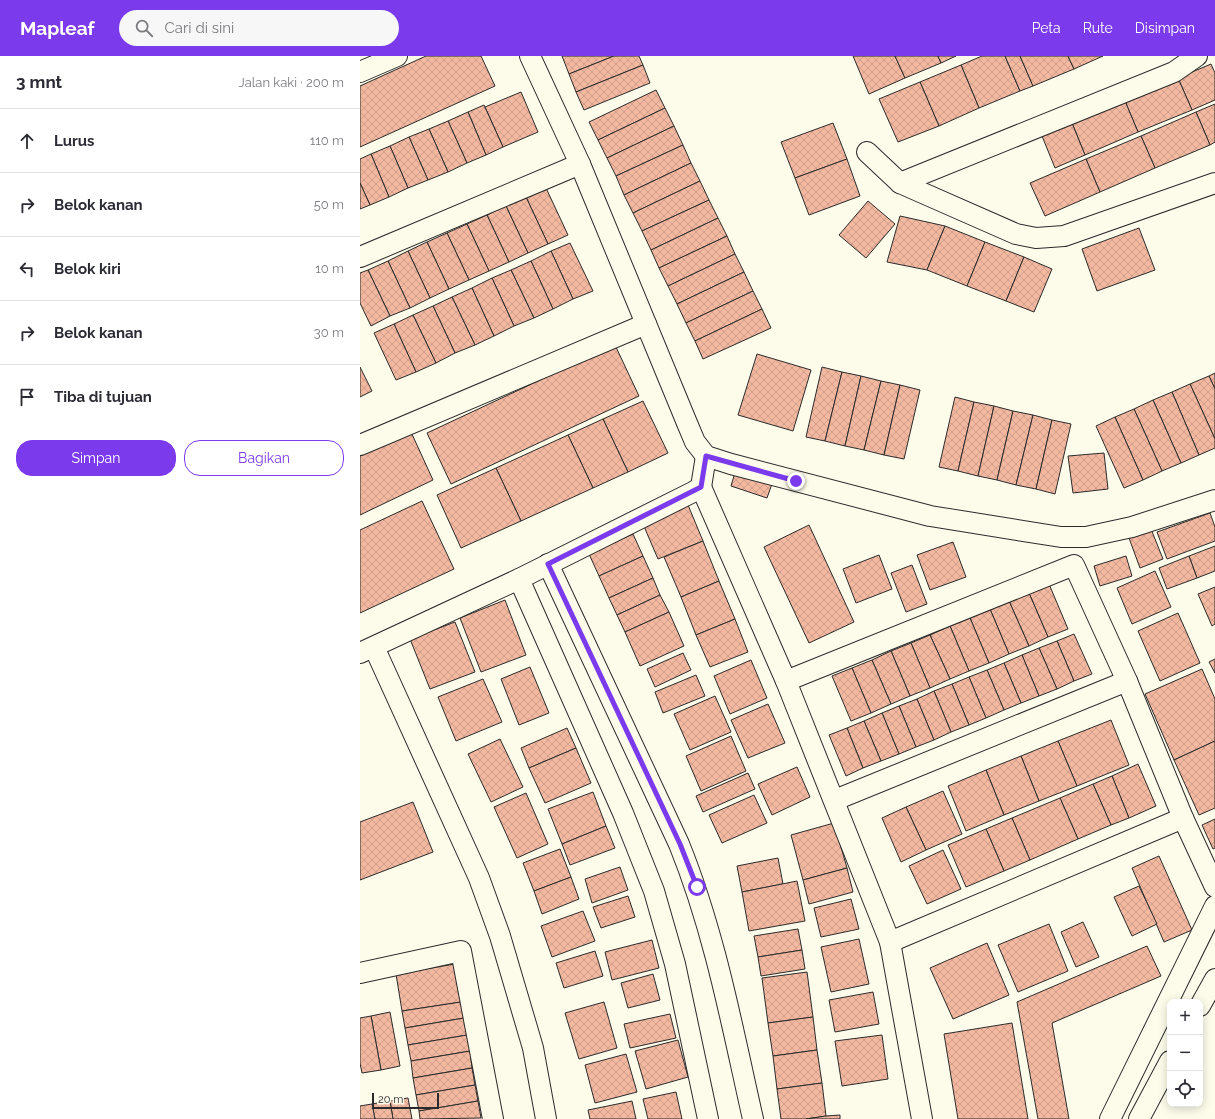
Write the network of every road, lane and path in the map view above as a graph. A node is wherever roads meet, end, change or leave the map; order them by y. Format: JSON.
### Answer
{"nodes":[{"id":1,"x":397,"y":56,"type":"edge"},
{"id":2,"x":530,"y":56,"type":"edge"},
{"id":3,"x":1197,"y":56,"type":"edge"},
{"id":4,"x":360,"y":72,"type":"edge"},
{"id":5,"x":867,"y":152,"type":"dead end"},
{"id":6,"x":580,"y":164,"type":"junction"},
{"id":7,"x":900,"y":183,"type":"junction"},
{"id":8,"x":1215,"y":183,"type":"edge"},
{"id":9,"x":360,"y":257,"type":"edge"},
{"id":10,"x":646,"y":324,"type":"junction"},
{"id":11,"x":360,"y":445,"type":"edge"},
{"id":12,"x":706,"y":456,"type":"junction"},
{"id":13,"x":701,"y":487,"type":"junction"},
{"id":14,"x":1215,"y":500,"type":"edge"},
{"id":15,"x":548,"y":564,"type":"junction"},
{"id":16,"x":519,"y":579,"type":"junction"},
{"id":17,"x":367,"y":650,"type":"edge"},
{"id":18,"x":786,"y":682,"type":"junction"},
{"id":19,"x":1127,"y":682,"type":"junction"},
{"id":20,"x":835,"y":800,"type":"junction"},
{"id":21,"x":1183,"y":818,"type":"junction"},
{"id":22,"x":1215,"y":887,"type":"edge"},
{"id":23,"x":1215,"y":906,"type":"edge"},
{"id":24,"x":890,"y":942,"type":"junction"},
{"id":25,"x":360,"y":972,"type":"edge"},
{"id":26,"x":1215,"y":979,"type":"edge"},
{"id":27,"x":1203,"y":1001,"type":"edge"},
{"id":28,"x":1167,"y":1066,"type":"edge"},
{"id":29,"x":493,"y":1119,"type":"edge"},
{"id":30,"x":546,"y":1119,"type":"edge"},
{"id":31,"x":708,"y":1119,"type":"edge"},
{"id":32,"x":753,"y":1119,"type":"edge"},
{"id":33,"x":922,"y":1119,"type":"edge"},
{"id":34,"x":1110,"y":1119,"type":"edge"},
{"id":35,"x":1138,"y":1119,"type":"edge"}],
"edges":[{"from":1,"to":4,"type":"street"},
{"from":2,"to":6,"type":"street"},
{"from":3,"to":7,"type":"street"},
{"from":5,"to":7,"type":"street"},
{"from":6,"to":9,"type":"street"},
{"from":6,"to":10,"type":"street"},
{"from":7,"to":8,"type":"street"},
{"from":10,"to":11,"type":"street"},
{"from":10,"to":12,"type":"street"},
{"from":12,"to":13,"type":"street"},
{"from":12,"to":14,"type":"street"},
{"from":13,"to":15,"type":"street"},
{"from":13,"to":18,"type":"street"},
{"from":15,"to":16,"type":"street"},
{"from":15,"to":32,"type":"street"},
{"from":16,"to":17,"type":"street"},
{"from":16,"to":31,"type":"street"},
{"from":17,"to":30,"type":"street"},
{"from":18,"to":19,"type":"street"},
{"from":18,"to":20,"type":"street"},
{"from":19,"to":20,"type":"street"},
{"from":19,"to":21,"type":"street"},
{"from":20,"to":24,"type":"street"},
{"from":21,"to":22,"type":"street"},
{"from":21,"to":24,"type":"street"},
{"from":23,"to":34,"type":"street"},
{"from":24,"to":33,"type":"street"},
{"from":25,"to":29,"type":"street"},
{"from":26,"to":27,"type":"street"},
{"from":28,"to":35,"type":"street"}]}
